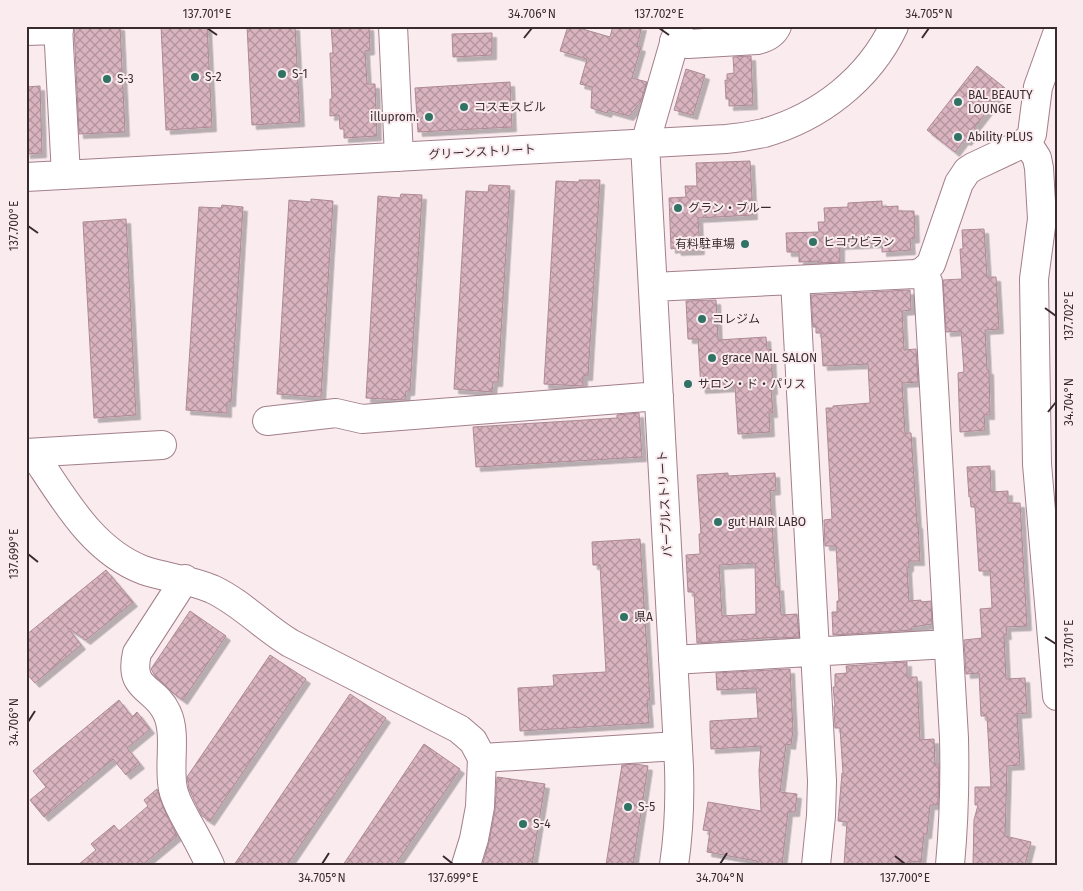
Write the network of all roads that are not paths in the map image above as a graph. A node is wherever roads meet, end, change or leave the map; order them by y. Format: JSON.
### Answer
{"nodes":[{"id":1,"x":393,"y":26,"type":"edge"},
{"id":2,"x":777,"y":26,"type":"edge"},
{"id":3,"x":894,"y":26,"type":"edge"},
{"id":4,"x":58,"y":28,"type":"edge"},
{"id":5,"x":26,"y":31,"type":"edge"},
{"id":6,"x":677,"y":34,"type":"edge"},
{"id":7,"x":1057,"y":34,"type":"edge"},
{"id":8,"x":1026,"y":141,"type":"junction"},
{"id":9,"x":645,"y":144,"type":"junction"},
{"id":10,"x":400,"y":157,"type":"junction"},
{"id":11,"x":66,"y":175,"type":"junction"},
{"id":12,"x":26,"y":177,"type":"edge"},
{"id":13,"x":922,"y":272,"type":"junction"},
{"id":14,"x":795,"y":280,"type":"junction"},
{"id":15,"x":653,"y":287,"type":"junction"},
{"id":16,"x":659,"y":396,"type":"junction"},
{"id":17,"x":267,"y":421,"type":"dead end"},
{"id":18,"x":162,"y":445,"type":"dead end"},
{"id":19,"x":30,"y":453,"type":"edge"},
{"id":20,"x":1047,"y":462,"type":"edge"},
{"id":21,"x":185,"y":580,"type":"junction"},
{"id":22,"x":948,"y":644,"type":"junction"},
{"id":23,"x":815,"y":652,"type":"junction"},
{"id":24,"x":674,"y":660,"type":"junction"},
{"id":25,"x":1057,"y":696,"type":"edge"},
{"id":26,"x":678,"y":746,"type":"junction"},
{"id":27,"x":482,"y":758,"type":"junction"},
{"id":28,"x":210,"y":865,"type":"edge"},
{"id":29,"x":466,"y":865,"type":"edge"},
{"id":30,"x":674,"y":865,"type":"edge"},
{"id":31,"x":816,"y":865,"type":"edge"},
{"id":32,"x":950,"y":865,"type":"edge"}],
"edges":[{"from":1,"to":10,"type":"street"},
{"from":2,"to":6,"type":"street"},
{"from":3,"to":9,"type":"street","name":"グリーンストリート"},
{"from":4,"to":5,"type":"street"},
{"from":4,"to":11,"type":"street"},
{"from":6,"to":9,"type":"street","name":"パープルストリート"},
{"from":7,"to":8,"type":"street"},
{"from":8,"to":13,"type":"street"},
{"from":8,"to":20,"type":"street"},
{"from":9,"to":10,"type":"street","name":"グリーンストリート"},
{"from":9,"to":15,"type":"street","name":"パープルストリート"},
{"from":10,"to":11,"type":"street","name":"グリーンストリート"},
{"from":11,"to":12,"type":"street","name":"グリーンストリート"},
{"from":13,"to":14,"type":"street"},
{"from":13,"to":22,"type":"street"},
{"from":14,"to":15,"type":"street"},
{"from":14,"to":23,"type":"street"},
{"from":15,"to":16,"type":"street","name":"パープルストリート"},
{"from":16,"to":17,"type":"street"},
{"from":16,"to":24,"type":"street","name":"パープルストリート"},
{"from":18,"to":19,"type":"street"},
{"from":19,"to":21,"type":"street"},
{"from":20,"to":25,"type":"street"},
{"from":21,"to":27,"type":"street"},
{"from":21,"to":28,"type":"street"},
{"from":22,"to":23,"type":"street"},
{"from":22,"to":32,"type":"street"},
{"from":23,"to":24,"type":"street"},
{"from":23,"to":31,"type":"street"},
{"from":24,"to":26,"type":"street","name":"パープルストリート"},
{"from":26,"to":27,"type":"street"},
{"from":26,"to":30,"type":"street","name":"パープルストリート"},
{"from":27,"to":29,"type":"street"}]}
